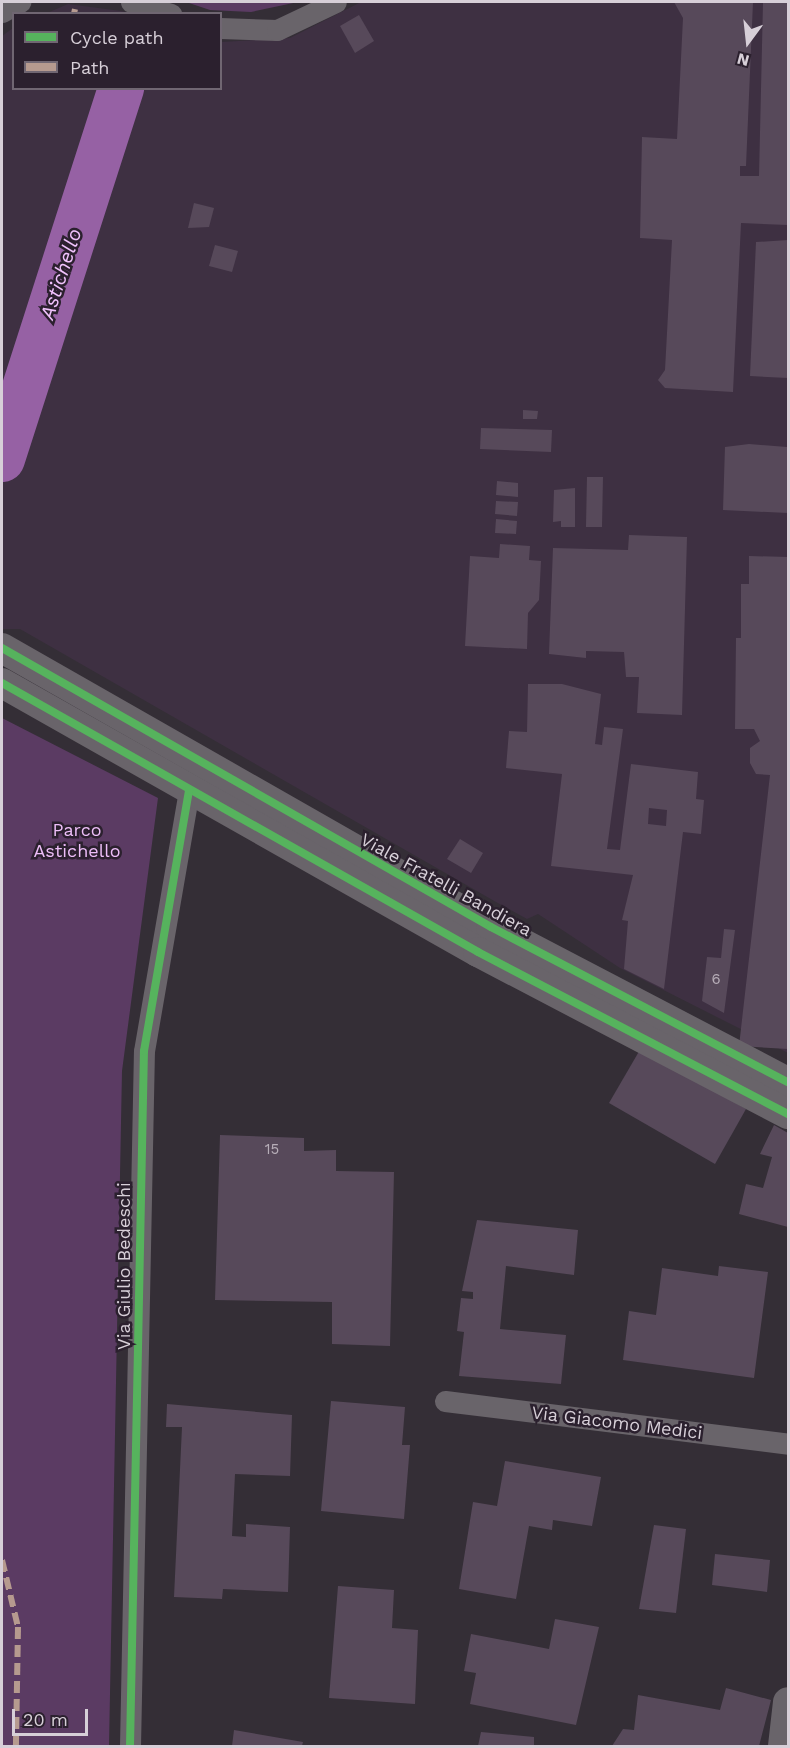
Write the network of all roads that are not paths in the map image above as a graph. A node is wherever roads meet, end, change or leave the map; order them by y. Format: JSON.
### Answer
{"nodes":[{"id":1,"x":20,"y":2,"type":"edge"},
{"id":2,"x":131,"y":2,"type":"edge"},
{"id":3,"x":336,"y":2,"type":"edge"},
{"id":4,"x":2,"y":12,"type":"edge"},
{"id":5,"x":164,"y":12,"type":"edge"},
{"id":6,"x":222,"y":28,"type":"edge"},
{"id":7,"x":2,"y":648,"type":"edge"},
{"id":8,"x":2,"y":683,"type":"edge"},
{"id":9,"x":189,"y":790,"type":"junction"},
{"id":10,"x":789,"y":1082,"type":"edge"},
{"id":11,"x":789,"y":1114,"type":"edge"},
{"id":12,"x":445,"y":1401,"type":"dead end"},
{"id":13,"x":789,"y":1444,"type":"edge"},
{"id":14,"x":789,"y":1702,"type":"edge"},
{"id":15,"x":130,"y":1746,"type":"edge"},
{"id":16,"x":783,"y":1746,"type":"edge"}],
"edges":[{"from":1,"to":4,"type":"street"},
{"from":2,"to":5,"type":"street"},
{"from":3,"to":6,"type":"street"},
{"from":7,"to":10,"type":"main road","name":"Viale Fratelli Bandiera"},
{"from":8,"to":9,"type":"main road"},
{"from":9,"to":11,"type":"main road"},
{"from":9,"to":15,"type":"street","name":"Via Giulio Bedeschi"},
{"from":12,"to":13,"type":"street","name":"Via Giacomo Medici"},
{"from":14,"to":16,"type":"main road"}]}
